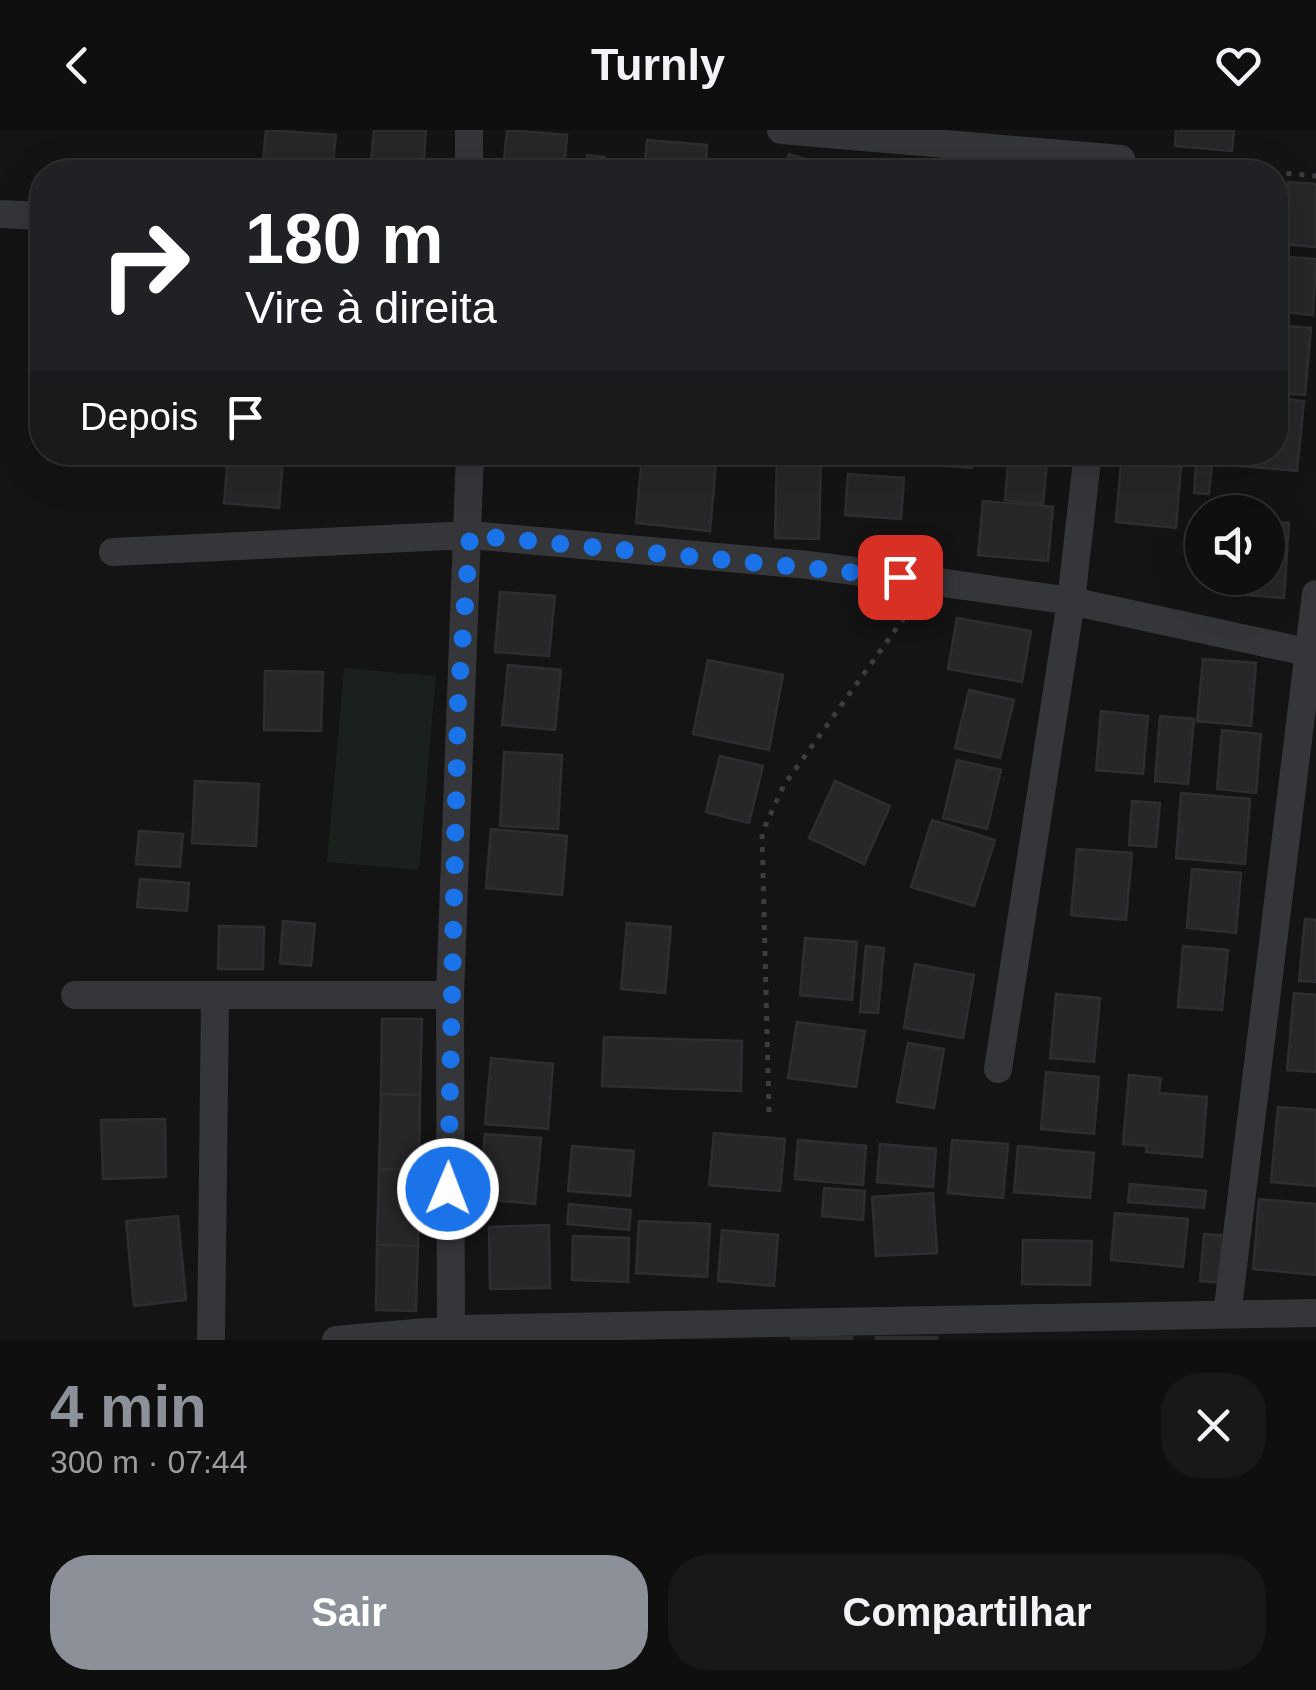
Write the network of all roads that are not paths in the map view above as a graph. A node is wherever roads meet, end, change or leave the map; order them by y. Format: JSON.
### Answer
{"nodes":[{"id":1,"x":469,"y":130,"type":"edge"},
{"id":2,"x":781,"y":130,"type":"edge"},
{"id":3,"x":1124,"y":130,"type":"edge"},
{"id":4,"x":469,"y":160,"type":"edge"},
{"id":5,"x":1064,"y":160,"type":"edge"},
{"id":6,"x":1121,"y":160,"type":"edge"},
{"id":7,"x":0,"y":214,"type":"edge"},
{"id":8,"x":30,"y":215,"type":"edge"},
{"id":9,"x":470,"y":465,"type":"edge"},
{"id":10,"x":1087,"y":465,"type":"edge"},
{"id":11,"x":470,"y":535,"type":"junction"},
{"id":12,"x":113,"y":552,"type":"dead end"},
{"id":13,"x":1316,"y":594,"type":"edge"},
{"id":14,"x":1071,"y":602,"type":"junction"},
{"id":15,"x":1313,"y":654,"type":"edge"},
{"id":16,"x":75,"y":995,"type":"dead end"},
{"id":17,"x":450,"y":995,"type":"junction"},
{"id":18,"x":216,"y":998,"type":"junction"},
{"id":19,"x":998,"y":1068,"type":"dead end"},
{"id":20,"x":1316,"y":1314,"type":"edge"},
{"id":21,"x":1227,"y":1315,"type":"junction"},
{"id":22,"x":1270,"y":1327,"type":"edge"},
{"id":23,"x":1102,"y":1330,"type":"edge"},
{"id":24,"x":768,"y":1332,"type":"edge"},
{"id":25,"x":451,"y":1335,"type":"edge"},
{"id":26,"x":211,"y":1340,"type":"edge"},
{"id":27,"x":336,"y":1340,"type":"edge"}],
"edges":[{"from":1,"to":4,"type":"street"},
{"from":2,"to":5,"type":"street"},
{"from":3,"to":6,"type":"street"},
{"from":7,"to":8,"type":"street"},
{"from":9,"to":11,"type":"street"},
{"from":10,"to":14,"type":"street"},
{"from":11,"to":12,"type":"street"},
{"from":11,"to":14,"type":"street"},
{"from":11,"to":17,"type":"street"},
{"from":13,"to":15,"type":"street"},
{"from":14,"to":15,"type":"street"},
{"from":14,"to":19,"type":"street"},
{"from":15,"to":21,"type":"street"},
{"from":16,"to":18,"type":"street"},
{"from":17,"to":18,"type":"street"},
{"from":17,"to":25,"type":"street"},
{"from":18,"to":26,"type":"street"},
{"from":20,"to":22,"type":"street"},
{"from":21,"to":22,"type":"street"},
{"from":21,"to":23,"type":"street"},
{"from":23,"to":24,"type":"street"},
{"from":24,"to":25,"type":"street"},
{"from":25,"to":27,"type":"street"}]}
